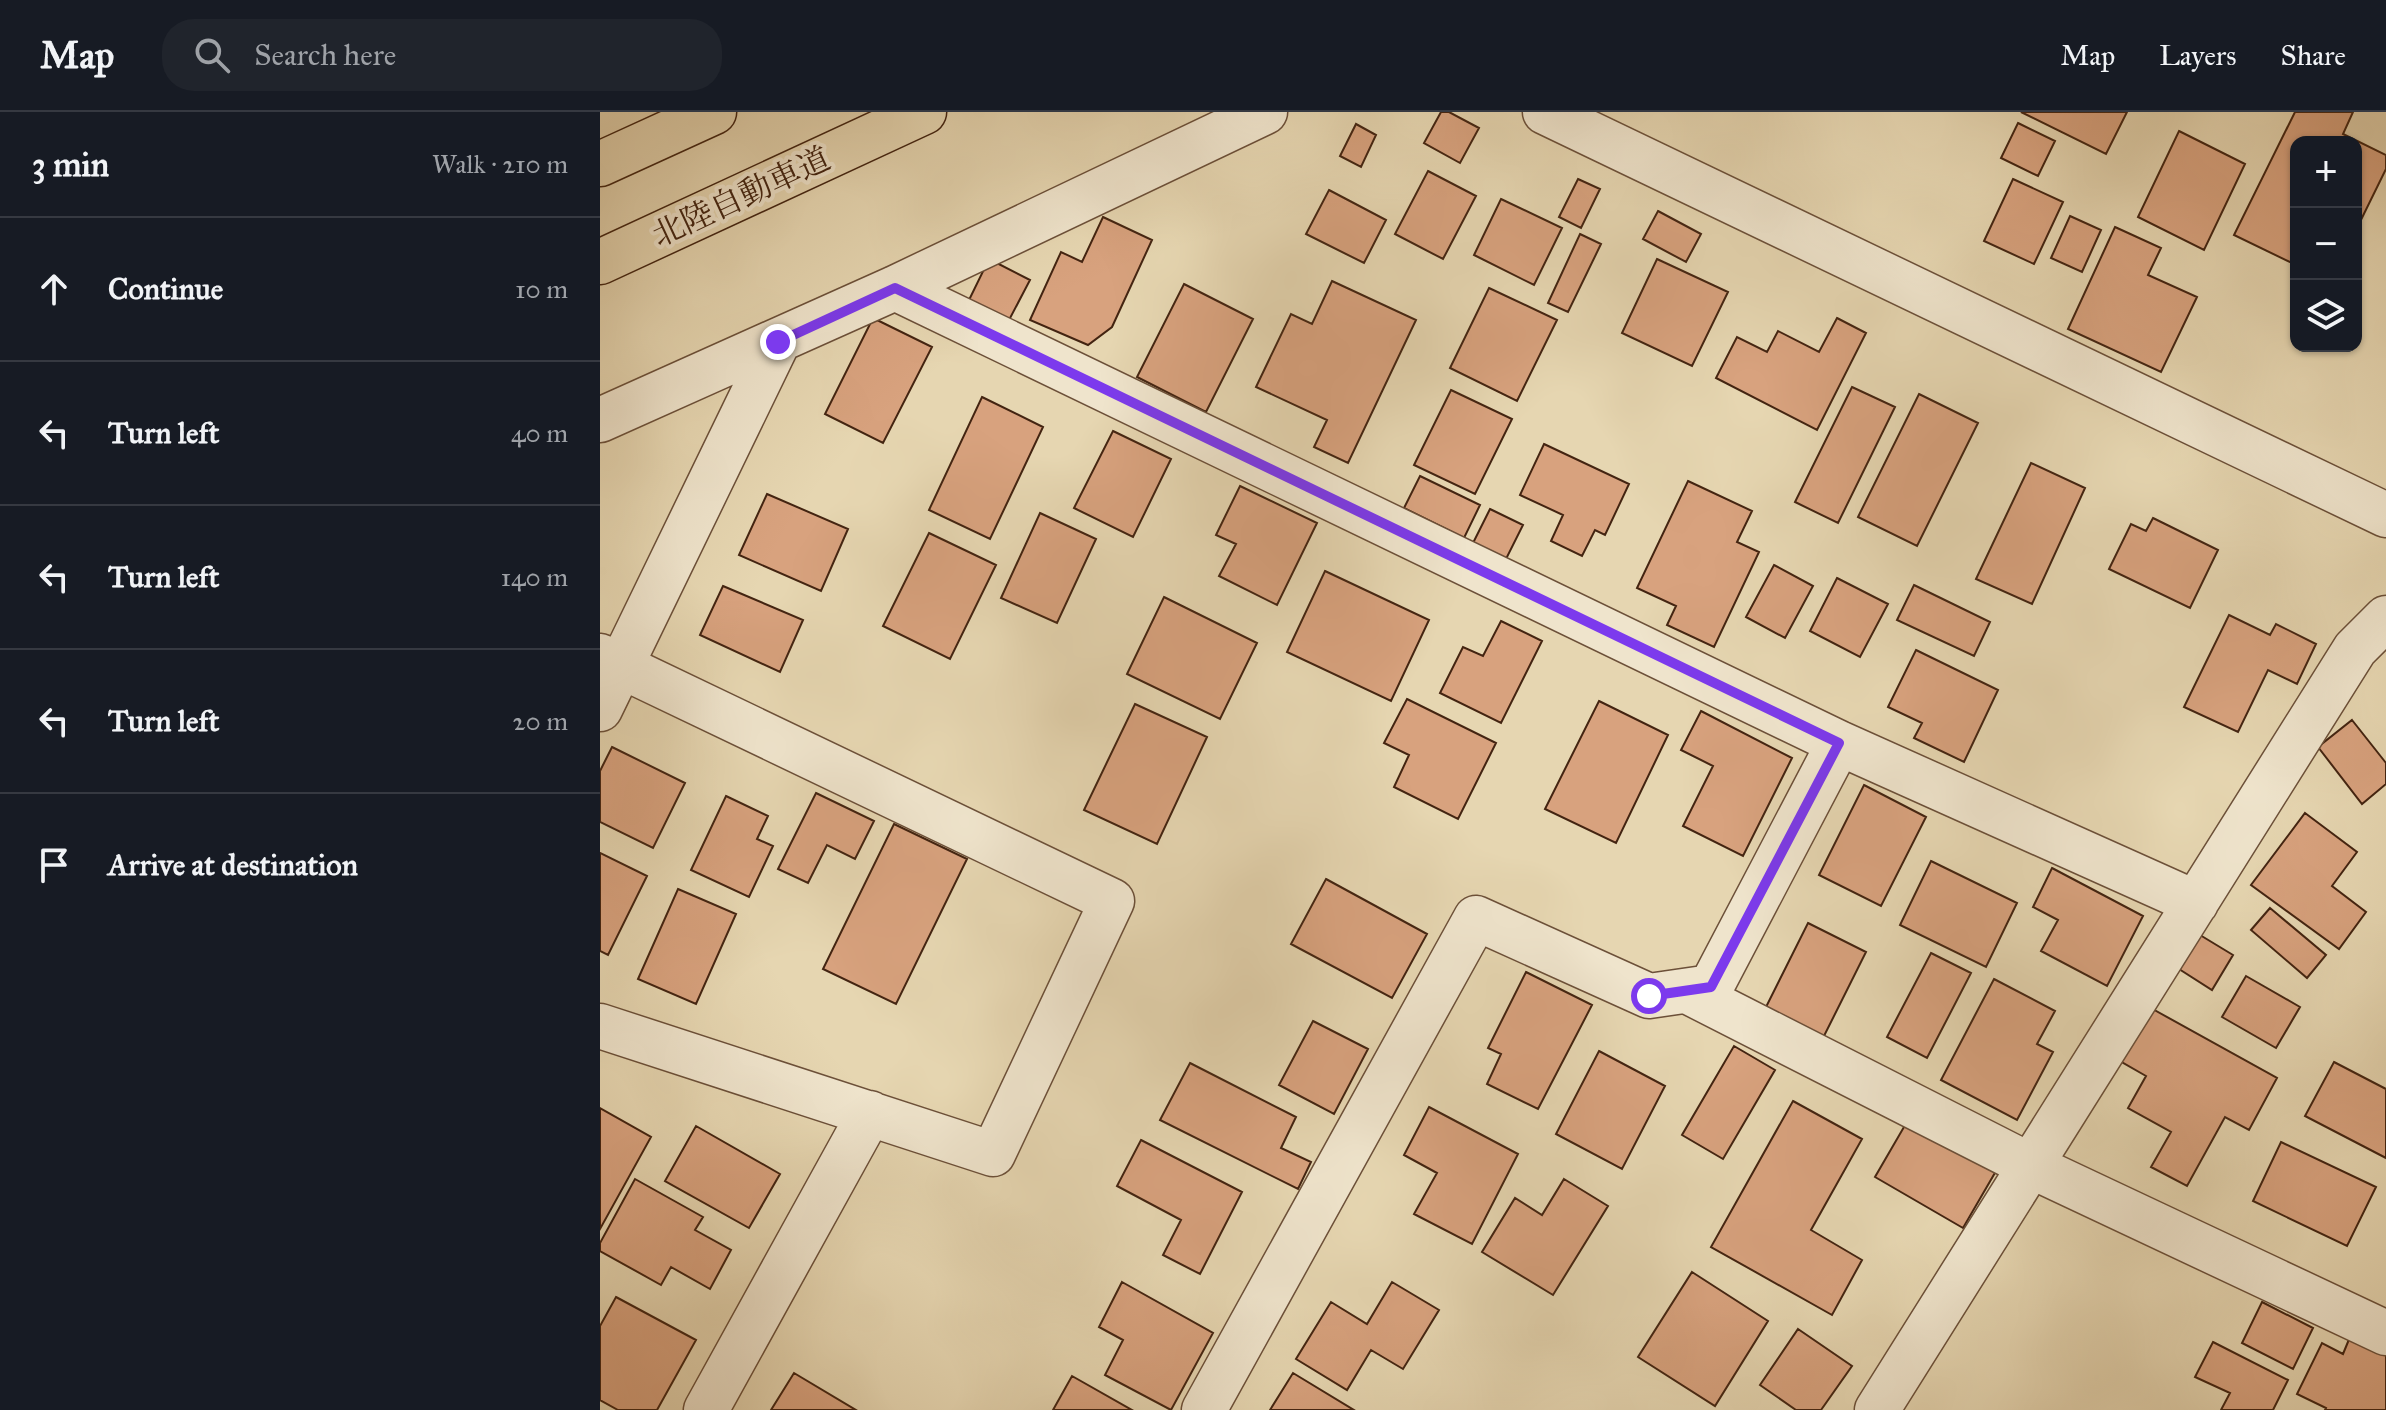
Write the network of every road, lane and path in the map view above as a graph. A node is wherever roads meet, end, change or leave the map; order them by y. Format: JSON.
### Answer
{"nodes":[{"id":1,"x":714,"y":112,"type":"edge"},
{"id":2,"x":924,"y":112,"type":"edge"},
{"id":3,"x":1265,"y":112,"type":"edge"},
{"id":4,"x":1545,"y":112,"type":"edge"},
{"id":5,"x":600,"y":164,"type":"edge"},
{"id":6,"x":600,"y":262,"type":"edge"},
{"id":7,"x":895,"y":288,"type":"junction"},
{"id":8,"x":778,"y":342,"type":"junction"},
{"id":9,"x":600,"y":420,"type":"edge"},
{"id":10,"x":2386,"y":515,"type":"edge"},
{"id":11,"x":2386,"y":618,"type":"edge"},
{"id":12,"x":611,"y":661,"type":"edge"},
{"id":13,"x":600,"y":709,"type":"edge"},
{"id":14,"x":1839,"y":743,"type":"junction"},
{"id":15,"x":2196,"y":903,"type":"junction"},
{"id":16,"x":1687,"y":991,"type":"junction"},
{"id":17,"x":600,"y":1026,"type":"edge"},
{"id":18,"x":870,"y":1113,"type":"junction"},
{"id":19,"x":2031,"y":1166,"type":"junction"},
{"id":20,"x":2386,"y":1333,"type":"edge"},
{"id":21,"x":706,"y":1410,"type":"edge"},
{"id":22,"x":1204,"y":1410,"type":"edge"},
{"id":23,"x":1877,"y":1410,"type":"edge"}],
"edges":[{"from":1,"to":5,"type":"highway"},
{"from":2,"to":6,"type":"highway","name":"北陸自動車道"},
{"from":3,"to":7,"type":"street"},
{"from":4,"to":10,"type":"street"},
{"from":7,"to":8,"type":"street"},
{"from":7,"to":14,"type":"street"},
{"from":8,"to":9,"type":"street"},
{"from":8,"to":12,"type":"street"},
{"from":11,"to":15,"type":"street"},
{"from":12,"to":13,"type":"street"},
{"from":12,"to":18,"type":"street"},
{"from":14,"to":15,"type":"street"},
{"from":14,"to":16,"type":"street"},
{"from":15,"to":19,"type":"street"},
{"from":16,"to":19,"type":"street"},
{"from":16,"to":22,"type":"street"},
{"from":17,"to":18,"type":"street"},
{"from":18,"to":21,"type":"street"},
{"from":19,"to":20,"type":"street"},
{"from":19,"to":23,"type":"street"}]}
